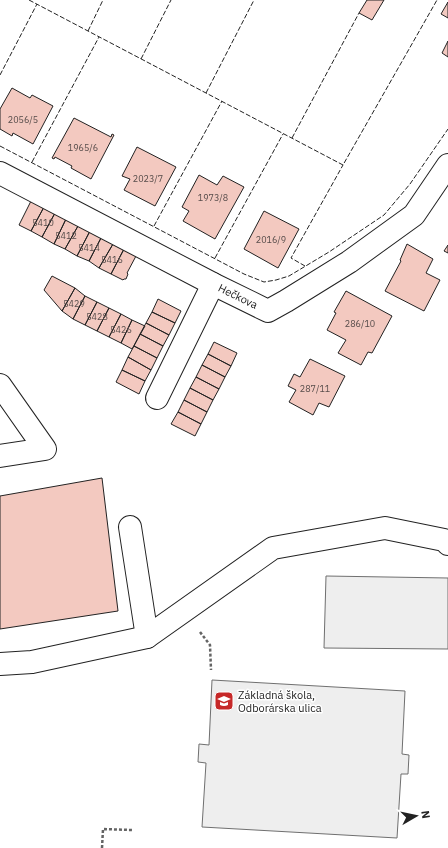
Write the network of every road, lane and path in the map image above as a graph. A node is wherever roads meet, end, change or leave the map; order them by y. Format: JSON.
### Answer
{"nodes":[{"id":1,"x":448,"y":165,"type":"edge"},
{"id":2,"x":0,"y":173,"type":"edge"},
{"id":3,"x":213,"y":284,"type":"junction"},
{"id":4,"x":0,"y":385,"type":"edge"},
{"id":5,"x":157,"y":398,"type":"dead end"},
{"id":6,"x":0,"y":456,"type":"edge"},
{"id":7,"x":130,"y":527,"type":"dead end"},
{"id":8,"x":448,"y":544,"type":"edge"},
{"id":9,"x":184,"y":611,"type":"junction"},
{"id":10,"x":147,"y":637,"type":"junction"},
{"id":11,"x":0,"y":664,"type":"edge"},
{"id":12,"x":211,"y":670,"type":"dead end"},
{"id":13,"x":132,"y":830,"type":"dead end"},
{"id":14,"x":102,"y":848,"type":"edge"}],
"edges":[{"from":1,"to":3,"type":"street","name":"Hečkova"},
{"from":2,"to":3,"type":"street","name":"Hečkova"},
{"from":3,"to":5,"type":"street"},
{"from":4,"to":6,"type":"street"},
{"from":7,"to":10,"type":"street"},
{"from":8,"to":9,"type":"street"},
{"from":9,"to":10,"type":"street"},
{"from":9,"to":12,"type":"path"},
{"from":10,"to":11,"type":"street"},
{"from":13,"to":14,"type":"path"}]}
